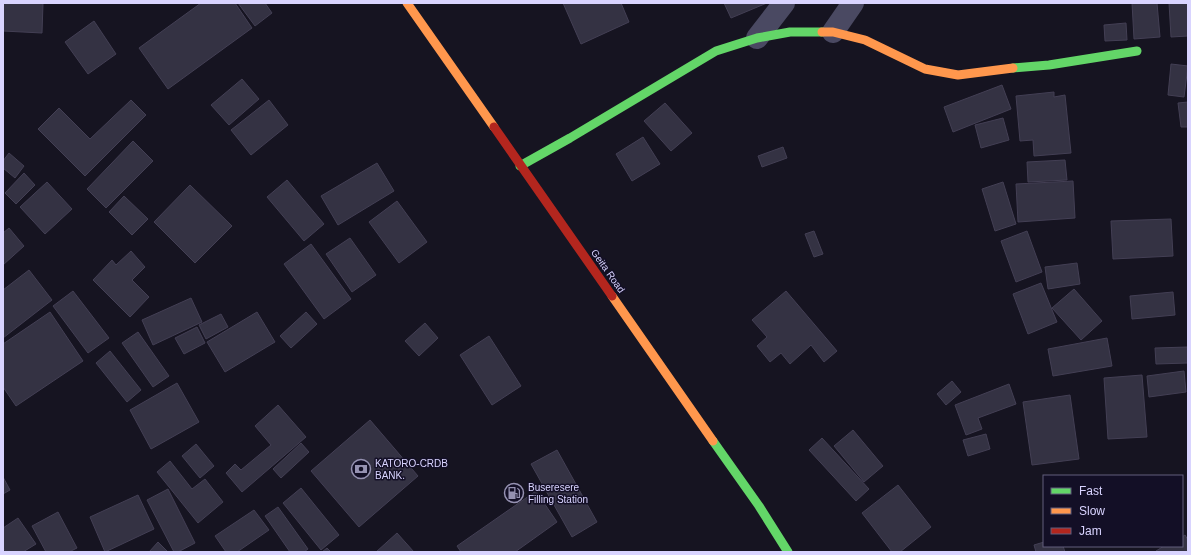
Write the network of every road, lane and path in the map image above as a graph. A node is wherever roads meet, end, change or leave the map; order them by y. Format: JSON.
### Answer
{"nodes":[{"id":1,"x":407,"y":3,"type":"edge"},
{"id":2,"x":784,"y":3,"type":"edge"},
{"id":3,"x":853,"y":3,"type":"edge"},
{"id":4,"x":833,"y":32,"type":"junction"},
{"id":5,"x":757,"y":38,"type":"junction"},
{"id":6,"x":1137,"y":51,"type":"dead end"},
{"id":7,"x":520,"y":166,"type":"junction"},
{"id":8,"x":788,"y":552,"type":"edge"}],
"edges":[{"from":1,"to":7,"type":"main road","name":"Geita Road"},
{"from":2,"to":5,"type":"street"},
{"from":3,"to":4,"type":"street"},
{"from":4,"to":5,"type":"main road"},
{"from":4,"to":6,"type":"main road"},
{"from":5,"to":7,"type":"main road"},
{"from":7,"to":8,"type":"main road","name":"Geita Road"}]}
